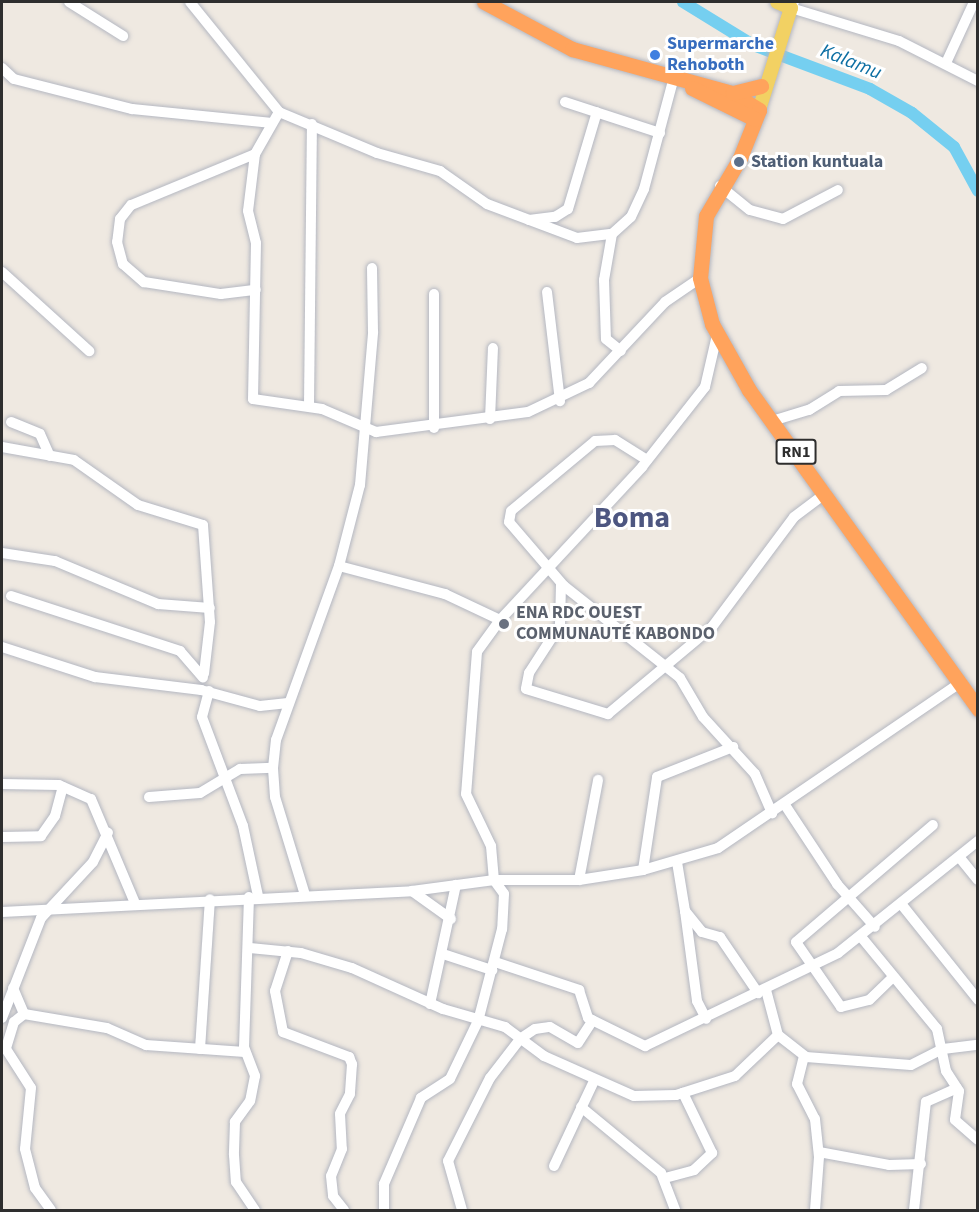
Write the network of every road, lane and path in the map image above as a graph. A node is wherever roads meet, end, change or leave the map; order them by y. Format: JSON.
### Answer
{"nodes":[{"id":1,"x":69,"y":2,"type":"edge"},
{"id":2,"x":190,"y":2,"type":"edge"},
{"id":3,"x":484,"y":2,"type":"edge"},
{"id":4,"x":777,"y":2,"type":"edge"},
{"id":5,"x":974,"y":2,"type":"edge"},
{"id":6,"x":793,"y":5,"type":"edge"},
{"id":7,"x":123,"y":36,"type":"dead end"},
{"id":8,"x":946,"y":63,"type":"junction"},
{"id":9,"x":2,"y":68,"type":"edge"},
{"id":10,"x":767,"y":77,"type":"junction"},
{"id":11,"x":978,"y":81,"type":"edge"},
{"id":12,"x":680,"y":83,"type":"junction"},
{"id":13,"x":732,"y":93,"type":"junction"},
{"id":14,"x":565,"y":102,"type":"dead end"},
{"id":15,"x":731,"y":111,"type":"junction"},
{"id":16,"x":279,"y":112,"type":"junction"},
{"id":17,"x":597,"y":112,"type":"junction"},
{"id":18,"x":753,"y":112,"type":"junction"},
{"id":19,"x":272,"y":123,"type":"junction"},
{"id":20,"x":312,"y":124,"type":"junction"},
{"id":21,"x":660,"y":133,"type":"junction"},
{"id":22,"x":741,"y":135,"type":"junction"},
{"id":23,"x":255,"y":154,"type":"junction"},
{"id":24,"x":729,"y":171,"type":"junction"},
{"id":25,"x":720,"y":186,"type":"junction"},
{"id":26,"x":838,"y":190,"type":"dead end"},
{"id":27,"x":526,"y":220,"type":"junction"},
{"id":28,"x":612,"y":234,"type":"junction"},
{"id":29,"x":372,"y":268,"type":"dead end"},
{"id":30,"x":2,"y":272,"type":"edge"},
{"id":31,"x":700,"y":278,"type":"junction"},
{"id":32,"x":256,"y":290,"type":"junction"},
{"id":33,"x":547,"y":292,"type":"dead end"},
{"id":34,"x":434,"y":294,"type":"dead end"},
{"id":35,"x":717,"y":335,"type":"junction"},
{"id":36,"x":493,"y":348,"type":"dead end"},
{"id":37,"x":89,"y":351,"type":"dead end"},
{"id":38,"x":621,"y":351,"type":"junction"},
{"id":39,"x":730,"y":359,"type":"junction"},
{"id":40,"x":714,"y":365,"type":"junction"},
{"id":41,"x":922,"y":368,"type":"dead end"},
{"id":42,"x":560,"y":401,"type":"junction"},
{"id":43,"x":309,"y":405,"type":"junction"},
{"id":44,"x":490,"y":419,"type":"junction"},
{"id":45,"x":772,"y":421,"type":"junction"},
{"id":46,"x":11,"y":422,"type":"dead end"},
{"id":47,"x":434,"y":428,"type":"junction"},
{"id":48,"x":367,"y":431,"type":"junction"},
{"id":49,"x":2,"y":447,"type":"edge"},
{"id":50,"x":50,"y":456,"type":"junction"},
{"id":51,"x":647,"y":460,"type":"junction"},
{"id":52,"x":826,"y":494,"type":"junction"},
{"id":53,"x":2,"y":553,"type":"edge"},
{"id":54,"x":339,"y":566,"type":"junction"},
{"id":55,"x":549,"y":568,"type":"junction"},
{"id":56,"x":561,"y":584,"type":"junction"},
{"id":57,"x":11,"y":596,"type":"dead end"},
{"id":58,"x":210,"y":608,"type":"junction"},
{"id":59,"x":500,"y":620,"type":"junction"},
{"id":60,"x":2,"y":647,"type":"edge"},
{"id":61,"x":668,"y":667,"type":"junction"},
{"id":62,"x":204,"y":674,"type":"junction"},
{"id":63,"x":960,"y":682,"type":"junction"},
{"id":64,"x":205,"y":691,"type":"junction"},
{"id":65,"x":288,"y":703,"type":"junction"},
{"id":66,"x":978,"y":709,"type":"edge"},
{"id":67,"x":733,"y":747,"type":"junction"},
{"id":68,"x":273,"y":768,"type":"junction"},
{"id":69,"x":598,"y":780,"type":"dead end"},
{"id":70,"x":225,"y":782,"type":"junction"},
{"id":71,"x":2,"y":784,"type":"edge"},
{"id":72,"x":63,"y":787,"type":"junction"},
{"id":73,"x":149,"y":797,"type":"dead end"},
{"id":74,"x":785,"y":805,"type":"junction"},
{"id":75,"x":772,"y":813,"type":"junction"},
{"id":76,"x":933,"y":825,"type":"dead end"},
{"id":77,"x":108,"y":832,"type":"junction"},
{"id":78,"x":2,"y":837,"type":"edge"},
{"id":79,"x":978,"y":841,"type":"edge"},
{"id":80,"x":960,"y":858,"type":"junction"},
{"id":81,"x":677,"y":862,"type":"junction"},
{"id":82,"x":643,"y":870,"type":"junction"},
{"id":83,"x":494,"y":879,"type":"junction"},
{"id":84,"x":579,"y":880,"type":"junction"},
{"id":85,"x":978,"y":880,"type":"edge"},
{"id":86,"x":524,"y":881,"type":"junction"},
{"id":87,"x":456,"y":885,"type":"junction"},
{"id":88,"x":412,"y":891,"type":"junction"},
{"id":89,"x":305,"y":895,"type":"junction"},
{"id":90,"x":253,"y":897,"type":"junction"},
{"id":91,"x":504,"y":898,"type":"junction"},
{"id":92,"x":210,"y":899,"type":"junction"},
{"id":93,"x":850,"y":899,"type":"junction"},
{"id":94,"x":135,"y":903,"type":"junction"},
{"id":95,"x":902,"y":905,"type":"junction"},
{"id":96,"x":45,"y":911,"type":"junction"},
{"id":97,"x":685,"y":911,"type":"junction"},
{"id":98,"x":2,"y":912,"type":"edge"},
{"id":99,"x":451,"y":920,"type":"junction"},
{"id":100,"x":875,"y":927,"type":"junction"},
{"id":101,"x":862,"y":938,"type":"junction"},
{"id":102,"x":250,"y":948,"type":"junction"},
{"id":103,"x":288,"y":951,"type":"junction"},
{"id":104,"x":443,"y":954,"type":"junction"},
{"id":105,"x":812,"y":965,"type":"junction"},
{"id":106,"x":494,"y":966,"type":"junction"},
{"id":107,"x":891,"y":979,"type":"junction"},
{"id":108,"x":13,"y":988,"type":"junction"},
{"id":109,"x":762,"y":991,"type":"junction"},
{"id":110,"x":978,"y":1000,"type":"edge"},
{"id":111,"x":430,"y":1004,"type":"junction"},
{"id":112,"x":24,"y":1014,"type":"junction"},
{"id":113,"x":2,"y":1018,"type":"edge"},
{"id":114,"x":706,"y":1019,"type":"junction"},
{"id":115,"x":593,"y":1020,"type":"junction"},
{"id":116,"x":478,"y":1021,"type":"junction"},
{"id":117,"x":778,"y":1035,"type":"junction"},
{"id":118,"x":520,"y":1039,"type":"junction"},
{"id":119,"x":978,"y":1045,"type":"edge"},
{"id":120,"x":4,"y":1047,"type":"edge"},
{"id":121,"x":200,"y":1049,"type":"junction"},
{"id":122,"x":943,"y":1049,"type":"junction"},
{"id":123,"x":245,"y":1052,"type":"junction"},
{"id":124,"x":804,"y":1056,"type":"junction"},
{"id":125,"x":594,"y":1081,"type":"junction"},
{"id":126,"x":957,"y":1088,"type":"junction"},
{"id":127,"x":683,"y":1093,"type":"junction"},
{"id":128,"x":581,"y":1107,"type":"junction"},
{"id":129,"x":978,"y":1140,"type":"edge"},
{"id":130,"x":819,"y":1152,"type":"junction"},
{"id":131,"x":921,"y":1164,"type":"junction"},
{"id":132,"x":554,"y":1166,"type":"dead end"},
{"id":133,"x":665,"y":1178,"type":"junction"},
{"id":134,"x":51,"y":1210,"type":"edge"},
{"id":135,"x":255,"y":1210,"type":"edge"},
{"id":136,"x":344,"y":1210,"type":"edge"},
{"id":137,"x":384,"y":1210,"type":"edge"},
{"id":138,"x":462,"y":1210,"type":"edge"},
{"id":139,"x":675,"y":1210,"type":"edge"},
{"id":140,"x":815,"y":1210,"type":"edge"},
{"id":141,"x":914,"y":1210,"type":"edge"}],
"edges":[{"from":1,"to":7,"type":"street"},
{"from":2,"to":16,"type":"street"},
{"from":3,"to":12,"type":"highway"},
{"from":4,"to":6,"type":"main road"},
{"from":5,"to":8,"type":"street"},
{"from":6,"to":8,"type":"street"},
{"from":6,"to":10,"type":"main road"},
{"from":8,"to":11,"type":"street"},
{"from":9,"to":19,"type":"street"},
{"from":10,"to":13,"type":"highway"},
{"from":10,"to":18,"type":"main road"},
{"from":12,"to":13,"type":"highway"},
{"from":12,"to":15,"type":"highway"},
{"from":12,"to":21,"type":"street"},
{"from":13,"to":18,"type":"highway"},
{"from":14,"to":17,"type":"street"},
{"from":15,"to":18,"type":"highway"},
{"from":15,"to":22,"type":"highway"},
{"from":16,"to":19,"type":"street"},
{"from":16,"to":20,"type":"street"},
{"from":17,"to":21,"type":"street"},
{"from":17,"to":27,"type":"street"},
{"from":18,"to":22,"type":"highway","number":"RN1"},
{"from":18,"to":24,"type":"highway","number":"RN1"},
{"from":19,"to":23,"type":"street"},
{"from":20,"to":27,"type":"street"},
{"from":20,"to":43,"type":"street"},
{"from":21,"to":28,"type":"street"},
{"from":22,"to":24,"type":"highway","number":"RN1"},
{"from":23,"to":32,"type":"street"},
{"from":23,"to":32,"type":"street"},
{"from":24,"to":25,"type":"highway","number":"RN1"},
{"from":25,"to":26,"type":"street"},
{"from":25,"to":31,"type":"highway","number":"RN1"},
{"from":27,"to":28,"type":"street"},
{"from":28,"to":38,"type":"street"},
{"from":29,"to":48,"type":"street"},
{"from":30,"to":37,"type":"street"},
{"from":31,"to":35,"type":"highway","number":"RN1"},
{"from":31,"to":38,"type":"street"},
{"from":32,"to":43,"type":"street"},
{"from":33,"to":42,"type":"street"},
{"from":34,"to":47,"type":"street"},
{"from":35,"to":39,"type":"highway","number":"RN1"},
{"from":35,"to":40,"type":"street"},
{"from":36,"to":44,"type":"street"},
{"from":38,"to":42,"type":"street"},
{"from":39,"to":40,"type":"street"},
{"from":39,"to":45,"type":"highway","number":"RN1"},
{"from":40,"to":51,"type":"street"},
{"from":41,"to":45,"type":"street"},
{"from":42,"to":44,"type":"street"},
{"from":43,"to":48,"type":"street"},
{"from":44,"to":47,"type":"street"},
{"from":45,"to":52,"type":"highway","number":"RN1"},
{"from":46,"to":50,"type":"street"},
{"from":47,"to":48,"type":"street"},
{"from":48,"to":54,"type":"street"},
{"from":49,"to":50,"type":"street"},
{"from":50,"to":58,"type":"street"},
{"from":51,"to":55,"type":"street"},
{"from":51,"to":55,"type":"street"},
{"from":52,"to":61,"type":"street"},
{"from":52,"to":63,"type":"highway","number":"RN1"},
{"from":53,"to":58,"type":"street"},
{"from":54,"to":59,"type":"street"},
{"from":54,"to":65,"type":"street"},
{"from":55,"to":56,"type":"street"},
{"from":55,"to":59,"type":"street"},
{"from":56,"to":61,"type":"street"},
{"from":56,"to":61,"type":"street"},
{"from":57,"to":62,"type":"street"},
{"from":58,"to":62,"type":"street"},
{"from":59,"to":83,"type":"street"},
{"from":60,"to":64,"type":"street"},
{"from":61,"to":67,"type":"street"},
{"from":62,"to":64,"type":"street"},
{"from":63,"to":66,"type":"highway","number":"RN1"},
{"from":63,"to":74,"type":"street"},
{"from":64,"to":65,"type":"street"},
{"from":64,"to":70,"type":"street"},
{"from":65,"to":68,"type":"street"},
{"from":67,"to":75,"type":"street"},
{"from":67,"to":82,"type":"street"},
{"from":68,"to":70,"type":"street"},
{"from":68,"to":89,"type":"street"},
{"from":69,"to":84,"type":"street"},
{"from":70,"to":73,"type":"street"},
{"from":70,"to":90,"type":"street"},
{"from":71,"to":72,"type":"street"},
{"from":72,"to":77,"type":"street"},
{"from":72,"to":78,"type":"street"},
{"from":74,"to":75,"type":"street"},
{"from":74,"to":93,"type":"street"},
{"from":75,"to":81,"type":"street"},
{"from":76,"to":93,"type":"street"},
{"from":77,"to":94,"type":"street"},
{"from":77,"to":96,"type":"street"},
{"from":79,"to":80,"type":"street"},
{"from":80,"to":85,"type":"street"},
{"from":80,"to":95,"type":"street"},
{"from":81,"to":82,"type":"street"},
{"from":81,"to":97,"type":"street"},
{"from":82,"to":84,"type":"street"},
{"from":83,"to":86,"type":"street"},
{"from":83,"to":87,"type":"street"},
{"from":83,"to":91,"type":"street"},
{"from":84,"to":86,"type":"street"},
{"from":86,"to":91,"type":"street"},
{"from":87,"to":88,"type":"street"},
{"from":87,"to":99,"type":"street"},
{"from":88,"to":89,"type":"street"},
{"from":88,"to":99,"type":"street"},
{"from":89,"to":90,"type":"street"},
{"from":90,"to":92,"type":"street"},
{"from":90,"to":102,"type":"street"},
{"from":91,"to":106,"type":"street"},
{"from":92,"to":94,"type":"street"},
{"from":92,"to":121,"type":"street"},
{"from":93,"to":100,"type":"street"},
{"from":93,"to":105,"type":"street"},
{"from":94,"to":96,"type":"street"},
{"from":95,"to":100,"type":"street"},
{"from":95,"to":110,"type":"street"},
{"from":96,"to":98,"type":"street"},
{"from":96,"to":108,"type":"street"},
{"from":97,"to":109,"type":"street"},
{"from":97,"to":114,"type":"street"},
{"from":99,"to":104,"type":"street"},
{"from":100,"to":101,"type":"street"},
{"from":101,"to":105,"type":"street"},
{"from":101,"to":107,"type":"street"},
{"from":102,"to":103,"type":"street"},
{"from":102,"to":123,"type":"street"},
{"from":103,"to":111,"type":"street"},
{"from":103,"to":136,"type":"street"},
{"from":104,"to":106,"type":"street"},
{"from":104,"to":111,"type":"street"},
{"from":105,"to":107,"type":"street"},
{"from":105,"to":109,"type":"street"},
{"from":106,"to":115,"type":"street"},
{"from":106,"to":116,"type":"street"},
{"from":107,"to":122,"type":"street"},
{"from":108,"to":112,"type":"street"},
{"from":108,"to":113,"type":"street"},
{"from":109,"to":114,"type":"street"},
{"from":109,"to":117,"type":"street"},
{"from":111,"to":116,"type":"street"},
{"from":112,"to":120,"type":"street"},
{"from":112,"to":121,"type":"street"},
{"from":114,"to":115,"type":"street"},
{"from":115,"to":118,"type":"street"},
{"from":116,"to":118,"type":"street"},
{"from":116,"to":137,"type":"street"},
{"from":117,"to":124,"type":"street"},
{"from":117,"to":127,"type":"street"},
{"from":118,"to":125,"type":"street"},
{"from":118,"to":138,"type":"street"},
{"from":119,"to":122,"type":"street"},
{"from":120,"to":134,"type":"street"},
{"from":121,"to":123,"type":"street"},
{"from":122,"to":124,"type":"street"},
{"from":122,"to":126,"type":"street"},
{"from":123,"to":135,"type":"street"},
{"from":124,"to":130,"type":"street"},
{"from":125,"to":127,"type":"street"},
{"from":125,"to":128,"type":"street"},
{"from":126,"to":129,"type":"street"},
{"from":126,"to":131,"type":"street"},
{"from":127,"to":133,"type":"street"},
{"from":128,"to":132,"type":"street"},
{"from":128,"to":133,"type":"street"},
{"from":130,"to":131,"type":"street"},
{"from":130,"to":140,"type":"street"},
{"from":131,"to":141,"type":"street"},
{"from":133,"to":139,"type":"street"}]}
